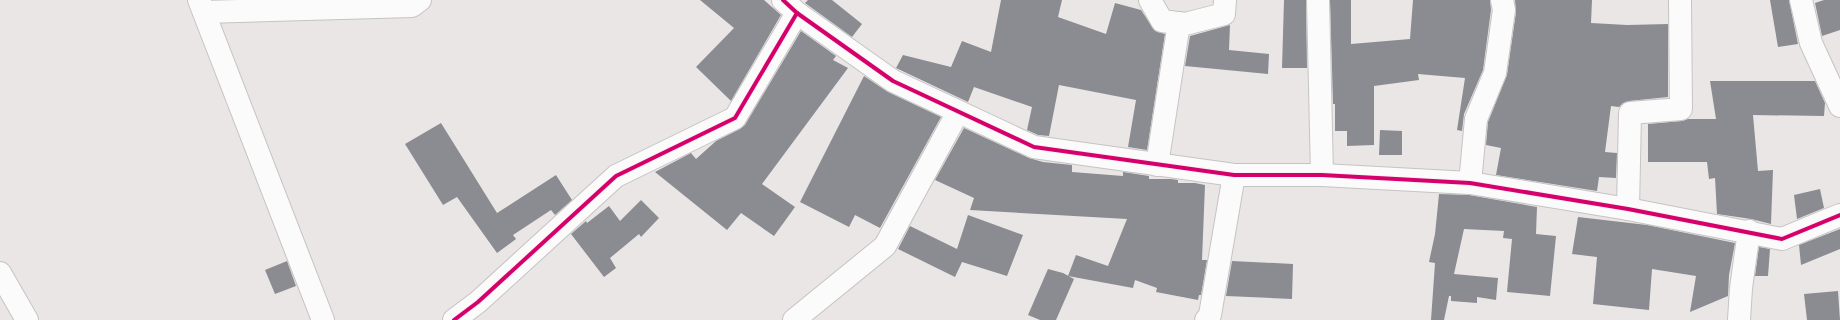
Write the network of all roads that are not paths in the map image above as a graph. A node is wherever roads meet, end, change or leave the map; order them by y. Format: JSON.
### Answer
{"nodes":[{"id":1,"x":420,"y":0,"type":"edge"},
{"id":2,"x":1150,"y":0,"type":"edge"},
{"id":3,"x":1225,"y":0,"type":"edge"},
{"id":4,"x":1318,"y":0,"type":"edge"},
{"id":5,"x":1502,"y":0,"type":"edge"},
{"id":6,"x":1680,"y":0,"type":"edge"},
{"id":7,"x":1801,"y":0,"type":"edge"},
{"id":8,"x":202,"y":6,"type":"edge"},
{"id":9,"x":790,"y":7,"type":"edge"},
{"id":10,"x":1179,"y":23,"type":"junction"},
{"id":11,"x":1840,"y":106,"type":"edge"},
{"id":12,"x":958,"y":112,"type":"junction"},
{"id":13,"x":1157,"y":165,"type":"junction"},
{"id":14,"x":1234,"y":175,"type":"junction"},
{"id":15,"x":1322,"y":175,"type":"junction"},
{"id":16,"x":1470,"y":183,"type":"junction"},
{"id":17,"x":1628,"y":208,"type":"junction"},
{"id":18,"x":1840,"y":216,"type":"edge"},
{"id":19,"x":1749,"y":231,"type":"junction"},
{"id":20,"x":0,"y":273,"type":"edge"},
{"id":21,"x":27,"y":320,"type":"edge"},
{"id":22,"x":323,"y":320,"type":"edge"},
{"id":23,"x":454,"y":320,"type":"edge"},
{"id":24,"x":794,"y":320,"type":"edge"},
{"id":25,"x":1206,"y":320,"type":"edge"},
{"id":26,"x":1739,"y":320,"type":"edge"}],
"edges":[{"from":1,"to":8,"type":"street"},
{"from":2,"to":10,"type":"street"},
{"from":3,"to":10,"type":"street"},
{"from":4,"to":15,"type":"street"},
{"from":5,"to":16,"type":"street"},
{"from":6,"to":17,"type":"street"},
{"from":7,"to":11,"type":"street"},
{"from":8,"to":22,"type":"street"},
{"from":9,"to":12,"type":"street"},
{"from":9,"to":23,"type":"street"},
{"from":10,"to":13,"type":"street"},
{"from":12,"to":13,"type":"street"},
{"from":12,"to":24,"type":"street"},
{"from":13,"to":14,"type":"street"},
{"from":14,"to":15,"type":"street"},
{"from":14,"to":25,"type":"street"},
{"from":15,"to":16,"type":"street"},
{"from":16,"to":17,"type":"street"},
{"from":17,"to":19,"type":"street"},
{"from":18,"to":19,"type":"street"},
{"from":19,"to":26,"type":"street"},
{"from":20,"to":21,"type":"street"}]}
